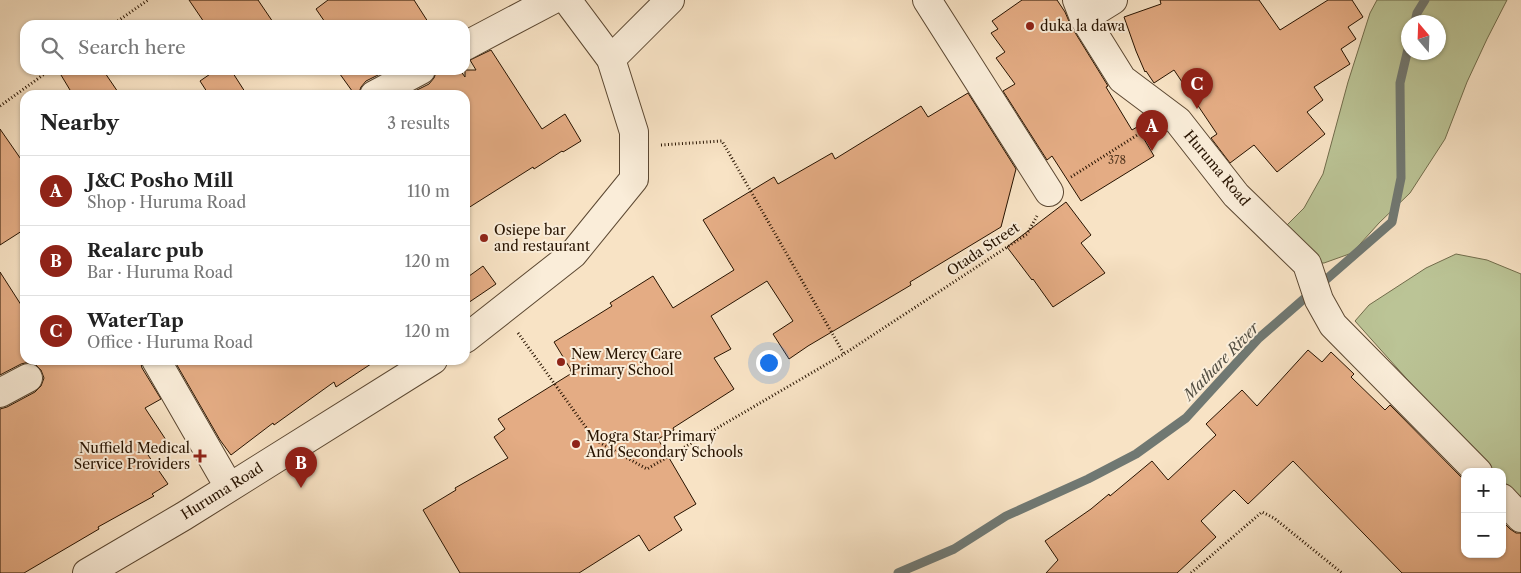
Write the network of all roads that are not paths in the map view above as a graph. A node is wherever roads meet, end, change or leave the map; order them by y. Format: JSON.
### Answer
{"nodes":[{"id":1,"x":552,"y":0,"type":"edge"},
{"id":2,"x":567,"y":0,"type":"edge"},
{"id":3,"x":670,"y":0,"type":"edge"},
{"id":4,"x":927,"y":0,"type":"edge"},
{"id":5,"x":1113,"y":0,"type":"edge"},
{"id":6,"x":1080,"y":9,"type":"edge"},
{"id":7,"x":470,"y":43,"type":"edge"},
{"id":8,"x":611,"y":60,"type":"junction"},
{"id":9,"x":412,"y":75,"type":"edge"},
{"id":10,"x":383,"y":90,"type":"edge"},
{"id":11,"x":1049,"y":192,"type":"road end"},
{"id":12,"x":470,"y":335,"type":"edge"},
{"id":13,"x":159,"y":365,"type":"edge"},
{"id":14,"x":425,"y":365,"type":"edge"},
{"id":15,"x":28,"y":378,"type":"dead end"},
{"id":16,"x":0,"y":393,"type":"edge"},
{"id":17,"x":1474,"y":468,"type":"edge"},
{"id":18,"x":229,"y":488,"type":"junction"},
{"id":19,"x":1506,"y":502,"type":"edge"},
{"id":20,"x":1521,"y":518,"type":"edge"},
{"id":21,"x":87,"y":573,"type":"edge"}],
"edges":[{"from":1,"to":7,"type":"street"},
{"from":2,"to":8,"type":"street"},
{"from":3,"to":8,"type":"street"},
{"from":4,"to":11,"type":"street"},
{"from":5,"to":6,"type":"street"},
{"from":6,"to":17,"type":"street","name":"Huruma Road"},
{"from":8,"to":12,"type":"street"},
{"from":9,"to":10,"type":"street"},
{"from":13,"to":18,"type":"street"},
{"from":14,"to":18,"type":"street","name":"Huruma Road"},
{"from":15,"to":16,"type":"street"},
{"from":18,"to":21,"type":"street","name":"Huruma Road"},
{"from":19,"to":20,"type":"street"}]}
